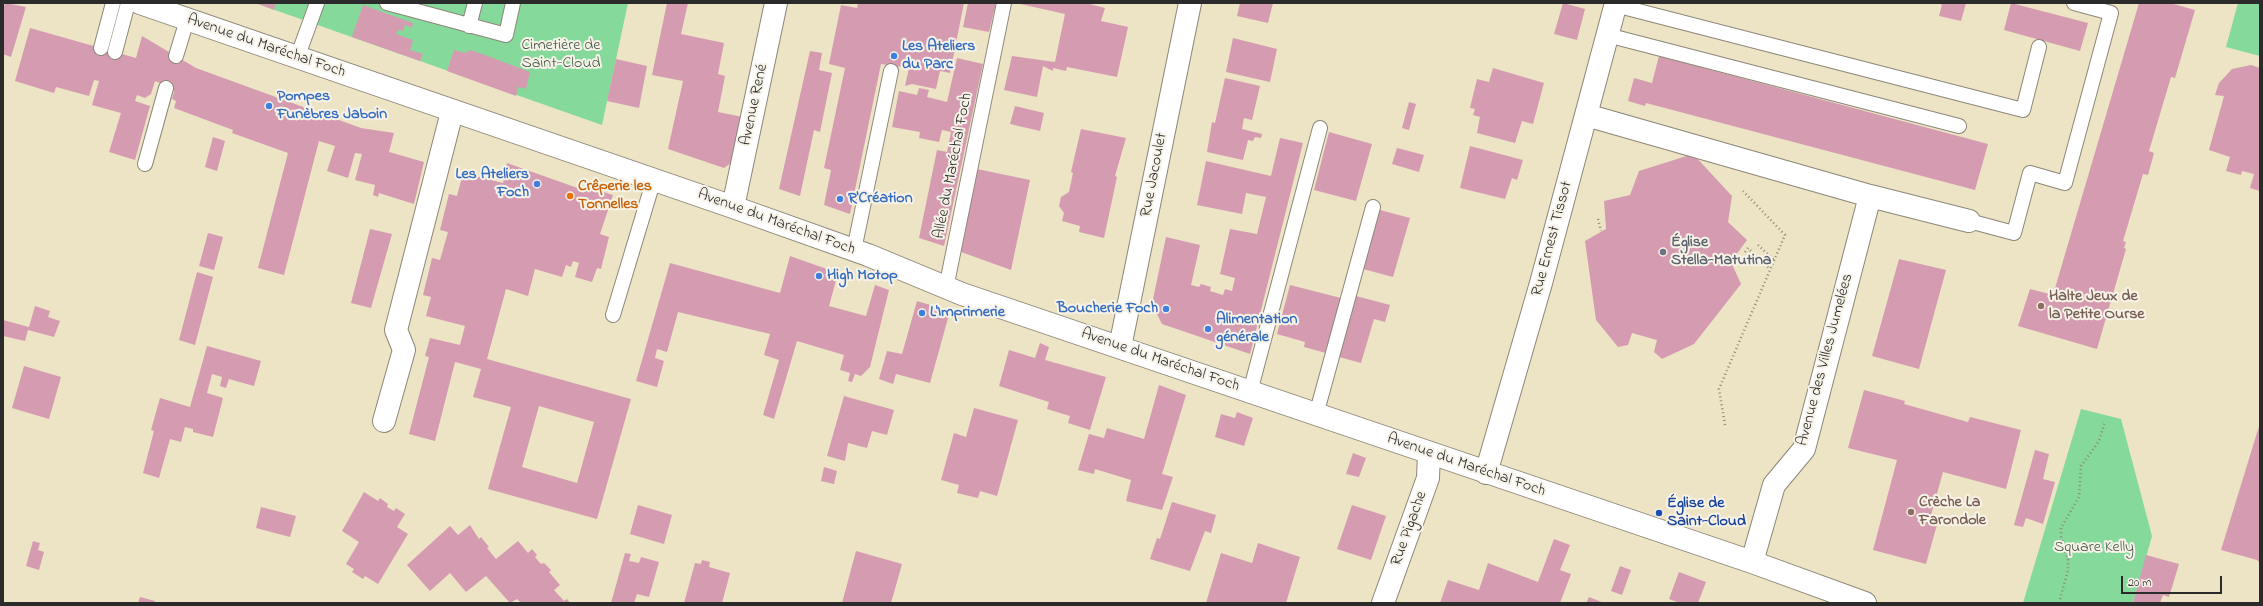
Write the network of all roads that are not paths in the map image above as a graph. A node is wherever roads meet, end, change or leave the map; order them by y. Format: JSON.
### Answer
{"nodes":[{"id":1,"x":113,"y":3,"type":"edge"},
{"id":2,"x":128,"y":3,"type":"edge"},
{"id":3,"x":140,"y":3,"type":"edge"},
{"id":4,"x":316,"y":3,"type":"edge"},
{"id":5,"x":388,"y":3,"type":"edge"},
{"id":6,"x":475,"y":3,"type":"edge"},
{"id":7,"x":513,"y":3,"type":"edge"},
{"id":8,"x":776,"y":3,"type":"edge"},
{"id":9,"x":1004,"y":3,"type":"edge"},
{"id":10,"x":1190,"y":3,"type":"edge"},
{"id":11,"x":2074,"y":3,"type":"edge"},
{"id":12,"x":1616,"y":4,"type":"edge"},
{"id":13,"x":187,"y":20,"type":"junction"},
{"id":14,"x":470,"y":26,"type":"junction"},
{"id":15,"x":1607,"y":35,"type":"junction"},
{"id":16,"x":2039,"y":47,"type":"dead end"},
{"id":17,"x":101,"y":48,"type":"dead end"},
{"id":18,"x":115,"y":52,"type":"dead end"},
{"id":19,"x":176,"y":56,"type":"dead end"},
{"id":20,"x":297,"y":58,"type":"junction"},
{"id":21,"x":890,"y":71,"type":"dead end"},
{"id":22,"x":166,"y":88,"type":"dead end"},
{"id":23,"x":452,"y":112,"type":"junction"},
{"id":24,"x":1586,"y":115,"type":"junction"},
{"id":25,"x":1959,"y":126,"type":"dead end"},
{"id":26,"x":1320,"y":128,"type":"dead end"},
{"id":27,"x":145,"y":164,"type":"dead end"},
{"id":28,"x":654,"y":180,"type":"junction"},
{"id":29,"x":1870,"y":196,"type":"junction"},
{"id":30,"x":1373,"y":206,"type":"dead end"},
{"id":31,"x":733,"y":207,"type":"junction"},
{"id":32,"x":1969,"y":221,"type":"joint"},
{"id":33,"x":854,"y":250,"type":"junction"},
{"id":34,"x":946,"y":288,"type":"junction"},
{"id":35,"x":613,"y":316,"type":"dead end"},
{"id":36,"x":1120,"y":347,"type":"junction"},
{"id":37,"x":1250,"y":392,"type":"junction"},
{"id":38,"x":1316,"y":415,"type":"junction"},
{"id":39,"x":384,"y":421,"type":"dead end"},
{"id":40,"x":1429,"y":453,"type":"junction"},
{"id":41,"x":1486,"y":473,"type":"junction"},
{"id":42,"x":1752,"y":562,"type":"junction"},
{"id":43,"x":1383,"y":603,"type":"edge"},
{"id":44,"x":1865,"y":603,"type":"edge"}],
"edges":[{"from":1,"to":17,"type":"lane"},
{"from":2,"to":18,"type":"lane"},
{"from":3,"to":13,"type":"street","name":"Avenue du Maréchal Foch"},
{"from":4,"to":20,"type":"lane"},
{"from":5,"to":14,"type":"lane"},
{"from":6,"to":14,"type":"lane"},
{"from":7,"to":14,"type":"lane"},
{"from":8,"to":31,"type":"street","name":"Avenue René"},
{"from":9,"to":34,"type":"lane","name":"Allée du Maréchal Foch"},
{"from":10,"to":36,"type":"street","name":"Rue Jacoulet"},
{"from":11,"to":32,"type":"lane"},
{"from":12,"to":15,"type":"street","name":"Rue Ernest Tissot"},
{"from":12,"to":16,"type":"lane"},
{"from":13,"to":19,"type":"lane"},
{"from":13,"to":20,"type":"street","name":"Avenue du Maréchal Foch"},
{"from":15,"to":24,"type":"street","name":"Rue Ernest Tissot"},
{"from":15,"to":25,"type":"lane"},
{"from":20,"to":23,"type":"street","name":"Avenue du Maréchal Foch"},
{"from":21,"to":33,"type":"lane"},
{"from":22,"to":27,"type":"lane"},
{"from":23,"to":28,"type":"street","name":"Avenue du Maréchal Foch"},
{"from":23,"to":39,"type":"street"},
{"from":24,"to":29,"type":"street"},
{"from":24,"to":41,"type":"street","name":"Rue Ernest Tissot"},
{"from":26,"to":37,"type":"lane"},
{"from":28,"to":31,"type":"street","name":"Avenue du Maréchal Foch"},
{"from":28,"to":35,"type":"lane"},
{"from":29,"to":32,"type":"street"},
{"from":29,"to":42,"type":"street","name":"Avenue des Villes Jumelées"},
{"from":30,"to":38,"type":"lane"},
{"from":31,"to":33,"type":"street","name":"Avenue du Maréchal Foch"},
{"from":33,"to":34,"type":"street","name":"Avenue du Maréchal Foch"},
{"from":34,"to":36,"type":"street","name":"Avenue du Maréchal Foch"},
{"from":36,"to":37,"type":"street","name":"Avenue du Maréchal Foch"},
{"from":37,"to":38,"type":"street","name":"Avenue du Maréchal Foch"},
{"from":38,"to":40,"type":"street","name":"Avenue du Maréchal Foch"},
{"from":40,"to":41,"type":"street","name":"Avenue du Maréchal Foch"},
{"from":40,"to":43,"type":"street","name":"Rue Pigache"},
{"from":41,"to":42,"type":"street","name":"Avenue du Maréchal Foch"},
{"from":42,"to":44,"type":"street","name":"Avenue du Maréchal Foch"}]}
